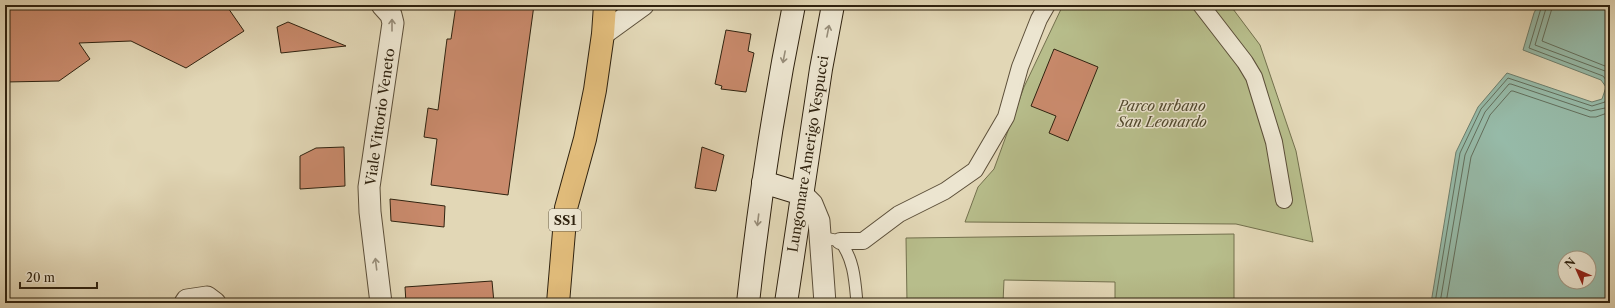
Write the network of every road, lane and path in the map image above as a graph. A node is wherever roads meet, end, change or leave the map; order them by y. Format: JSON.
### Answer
{"nodes":[{"id":1,"x":382,"y":5,"type":"edge"},
{"id":2,"x":605,"y":5,"type":"edge"},
{"id":3,"x":643,"y":5,"type":"edge"},
{"id":4,"x":794,"y":5,"type":"edge"},
{"id":5,"x":833,"y":5,"type":"edge"},
{"id":6,"x":1047,"y":5,"type":"edge"},
{"id":7,"x":1201,"y":5,"type":"edge"},
{"id":8,"x":603,"y":34,"type":"junction"},
{"id":9,"x":763,"y":182,"type":"junction"},
{"id":10,"x":802,"y":194,"type":"junction"},
{"id":11,"x":1284,"y":200,"type":"dead end"},
{"id":12,"x":830,"y":239,"type":"junction"},
{"id":13,"x":185,"y":303,"type":"edge"},
{"id":14,"x":215,"y":303,"type":"edge"},
{"id":15,"x":381,"y":303,"type":"edge"},
{"id":16,"x":558,"y":303,"type":"edge"},
{"id":17,"x":748,"y":303,"type":"edge"},
{"id":18,"x":786,"y":303,"type":"edge"},
{"id":19,"x":825,"y":303,"type":"edge"},
{"id":20,"x":857,"y":303,"type":"edge"}],
"edges":[{"from":15,"to":1,"type":"street","name":"Viale Vittorio Veneto","one_way":true},
{"from":2,"to":8,"type":"main road","number":"SS1"},
{"from":3,"to":8,"type":"street"},
{"from":4,"to":9,"type":"main road","one_way":true},
{"from":10,"to":5,"type":"main road","name":"Lungomare Amerigo Vespucci","one_way":true},
{"from":6,"to":12,"type":"street"},
{"from":7,"to":11,"type":"street"},
{"from":8,"to":16,"type":"main road","number":"SS1"},
{"from":9,"to":10,"type":"main road"},
{"from":9,"to":17,"type":"main road","one_way":true},
{"from":10,"to":12,"type":"street"},
{"from":10,"to":18,"type":"main road","name":"Lungomare Amerigo Vespucci"},
{"from":12,"to":19,"type":"street"},
{"from":12,"to":20,"type":"lane"},
{"from":13,"to":14,"type":"street"}]}
